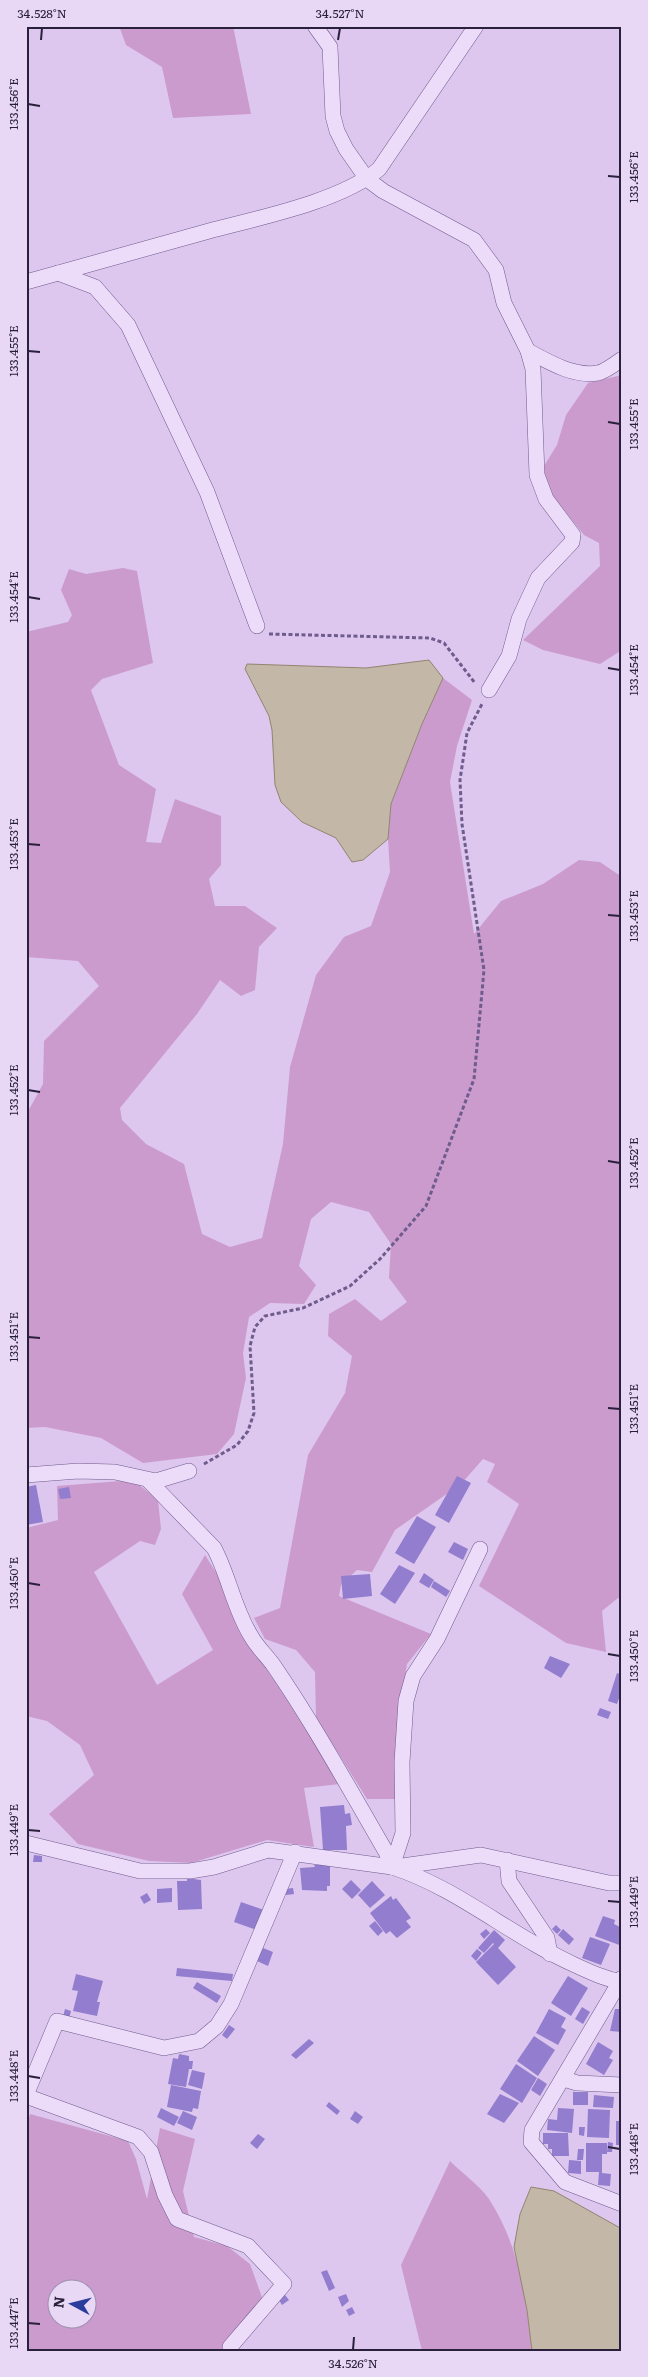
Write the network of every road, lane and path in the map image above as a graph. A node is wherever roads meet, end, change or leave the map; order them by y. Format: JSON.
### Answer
{"nodes":[{"id":1,"x":315,"y":26,"type":"edge"},
{"id":2,"x":476,"y":26,"type":"edge"},
{"id":3,"x":367,"y":179,"type":"junction"},
{"id":4,"x":58,"y":273,"type":"junction"},
{"id":5,"x":26,"y":282,"type":"edge"},
{"id":6,"x":528,"y":350,"type":"junction"},
{"id":7,"x":622,"y":360,"type":"edge"},
{"id":8,"x":257,"y":626,"type":"joint"},
{"id":9,"x":489,"y":690,"type":"junction"},
{"id":10,"x":189,"y":1471,"type":"joint"},
{"id":11,"x":26,"y":1475,"type":"edge"},
{"id":12,"x":148,"y":1480,"type":"junction"},
{"id":13,"x":480,"y":1549,"type":"dead end"},
{"id":14,"x":26,"y":1843,"type":"edge"},
{"id":15,"x":295,"y":1852,"type":"junction"},
{"id":16,"x":507,"y":1860,"type":"junction"},
{"id":17,"x":392,"y":1867,"type":"junction"},
{"id":18,"x":622,"y":1883,"type":"edge"},
{"id":19,"x":550,"y":1954,"type":"junction"},
{"id":20,"x":621,"y":1980,"type":"edge"},
{"id":21,"x":564,"y":2079,"type":"junction"},
{"id":22,"x":622,"y":2085,"type":"edge"},
{"id":23,"x":26,"y":2096,"type":"edge"},
{"id":24,"x":622,"y":2204,"type":"edge"},
{"id":25,"x":230,"y":2347,"type":"dead end"}],
"edges":[{"from":1,"to":3,"type":"street"},
{"from":2,"to":3,"type":"street"},
{"from":3,"to":4,"type":"street"},
{"from":3,"to":6,"type":"street"},
{"from":4,"to":5,"type":"street"},
{"from":4,"to":8,"type":"street"},
{"from":6,"to":7,"type":"street"},
{"from":6,"to":9,"type":"street"},
{"from":8,"to":9,"type":"path"},
{"from":9,"to":10,"type":"path"},
{"from":10,"to":12,"type":"street"},
{"from":11,"to":12,"type":"street"},
{"from":12,"to":17,"type":"street"},
{"from":13,"to":17,"type":"street"},
{"from":14,"to":15,"type":"street"},
{"from":15,"to":17,"type":"street"},
{"from":15,"to":23,"type":"street"},
{"from":16,"to":17,"type":"street"},
{"from":16,"to":18,"type":"street"},
{"from":16,"to":19,"type":"street"},
{"from":17,"to":19,"type":"street"},
{"from":19,"to":20,"type":"street"},
{"from":20,"to":21,"type":"street"},
{"from":21,"to":22,"type":"street"},
{"from":21,"to":24,"type":"street"},
{"from":23,"to":25,"type":"street"}]}
